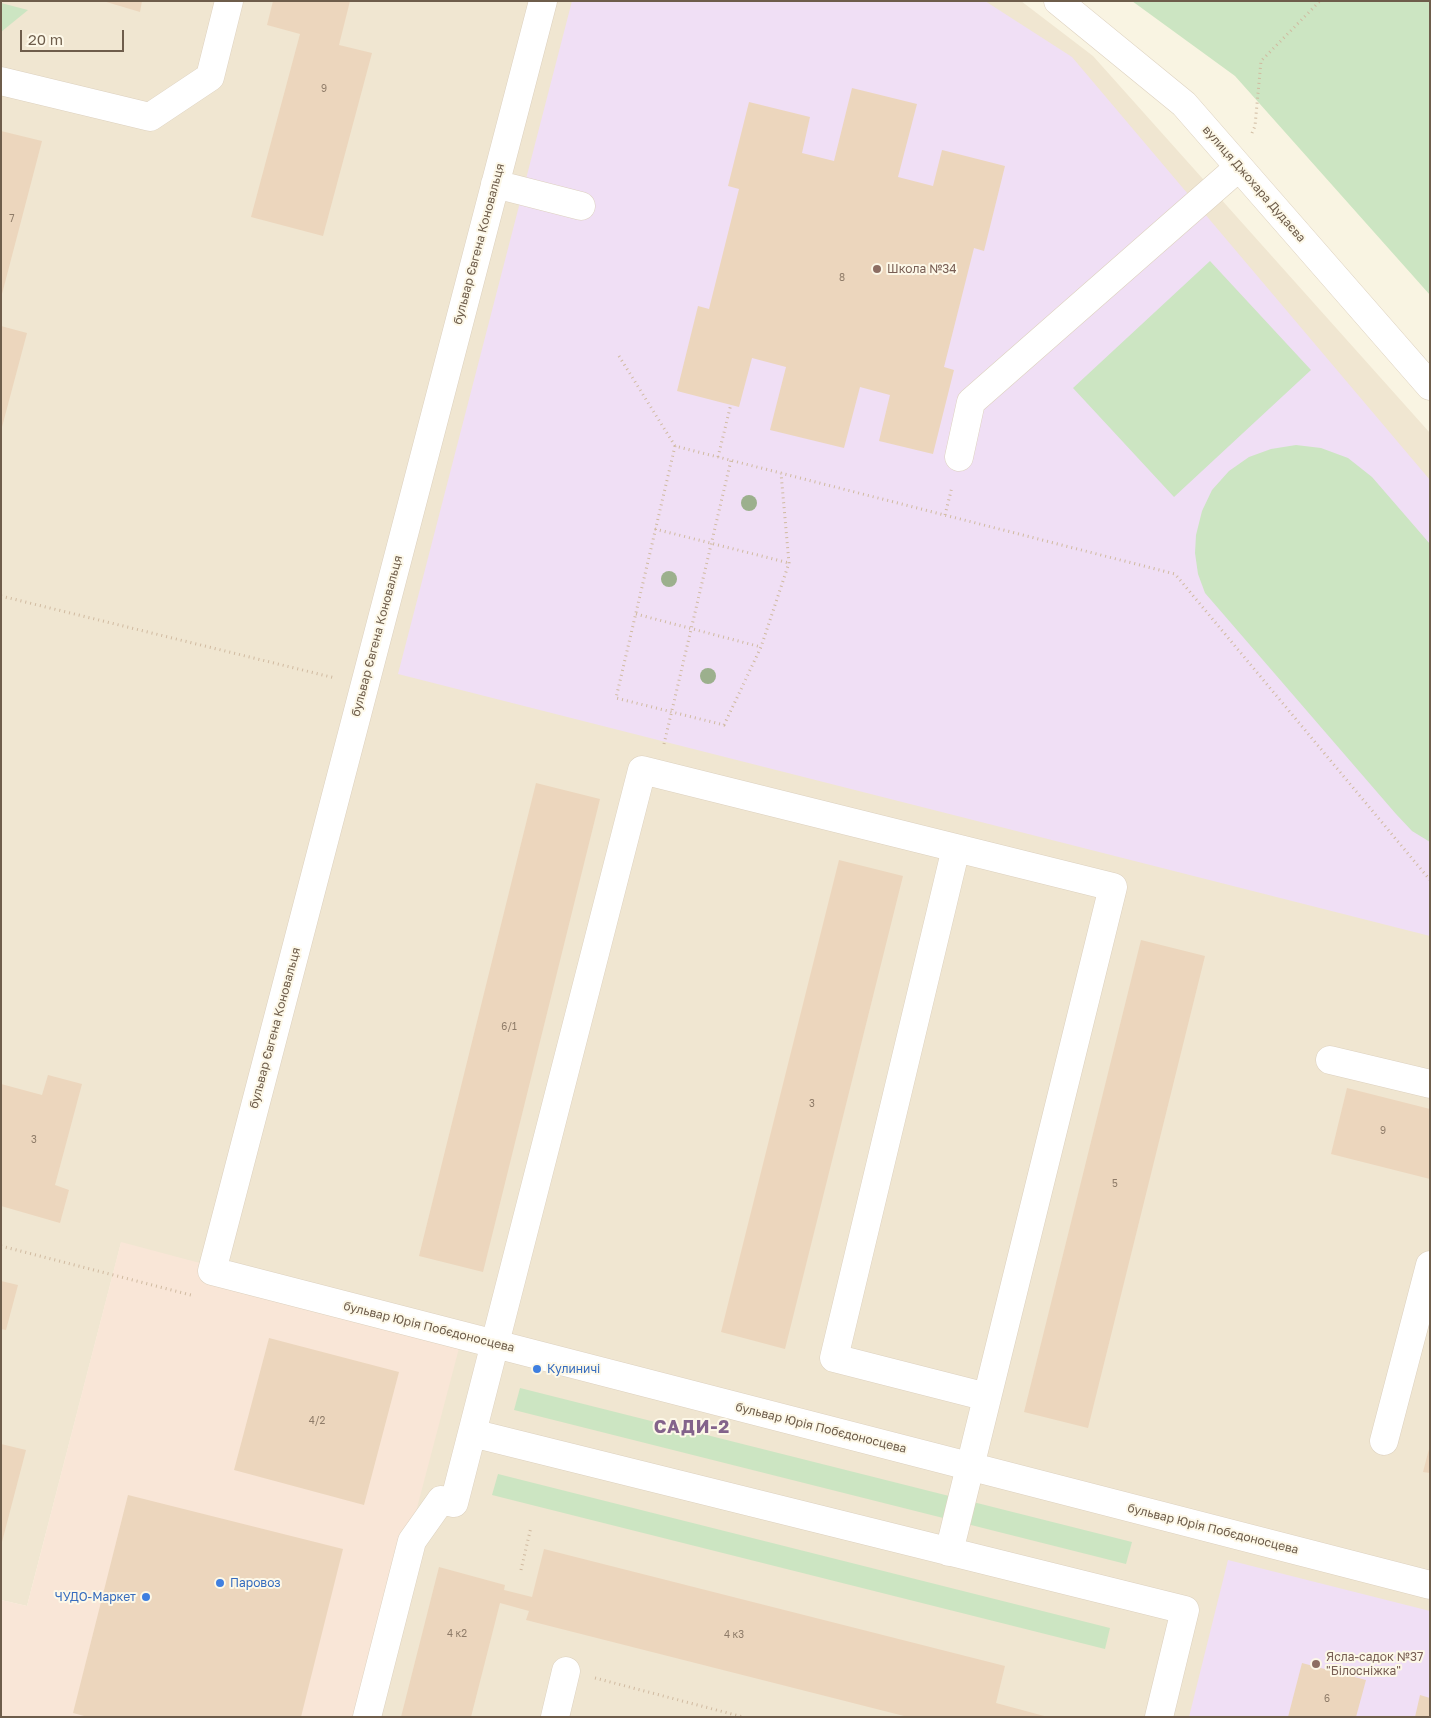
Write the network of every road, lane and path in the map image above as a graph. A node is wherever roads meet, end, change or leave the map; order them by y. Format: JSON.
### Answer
{"nodes":[{"id":1,"x":229,"y":1,"type":"edge"},
{"id":2,"x":543,"y":1,"type":"edge"},
{"id":3,"x":1058,"y":1,"type":"edge"},
{"id":4,"x":1320,"y":1,"type":"edge"},
{"id":5,"x":1,"y":81,"type":"edge"},
{"id":6,"x":1239,"y":167,"type":"junction"},
{"id":7,"x":495,"y":184,"type":"junction"},
{"id":8,"x":581,"y":206,"type":"dead end"},
{"id":9,"x":619,"y":356,"type":"dead end"},
{"id":10,"x":1430,"y":386,"type":"edge"},
{"id":11,"x":731,"y":404,"type":"dead end"},
{"id":12,"x":675,"y":446,"type":"junction"},
{"id":13,"x":718,"y":456,"type":"junction"},
{"id":14,"x":958,"y":457,"type":"dead end"},
{"id":15,"x":731,"y":460,"type":"junction"},
{"id":16,"x":781,"y":473,"type":"junction"},
{"id":17,"x":655,"y":530,"type":"junction"},
{"id":18,"x":711,"y":543,"type":"junction"},
{"id":19,"x":789,"y":563,"type":"junction"},
{"id":20,"x":1,"y":596,"type":"edge"},
{"id":21,"x":636,"y":614,"type":"junction"},
{"id":22,"x":691,"y":629,"type":"junction"},
{"id":23,"x":761,"y":647,"type":"junction"},
{"id":24,"x":364,"y":685,"type":"junction"},
{"id":25,"x":672,"y":712,"type":"junction"},
{"id":26,"x":956,"y":848,"type":"junction"},
{"id":27,"x":1430,"y":880,"type":"edge"},
{"id":28,"x":1330,"y":1060,"type":"dead end"},
{"id":29,"x":1430,"y":1084,"type":"edge"},
{"id":30,"x":1,"y":1246,"type":"edge"},
{"id":31,"x":1430,"y":1265,"type":"edge"},
{"id":32,"x":212,"y":1271,"type":"junction"},
{"id":33,"x":495,"y":1344,"type":"junction"},
{"id":34,"x":986,"y":1398,"type":"junction"},
{"id":35,"x":472,"y":1433,"type":"junction"},
{"id":36,"x":1384,"y":1441,"type":"dead end"},
{"id":37,"x":969,"y":1466,"type":"junction"},
{"id":38,"x":531,"y":1527,"type":"dead end"},
{"id":39,"x":949,"y":1552,"type":"junction"},
{"id":40,"x":521,"y":1570,"type":"dead end"},
{"id":41,"x":1430,"y":1585,"type":"edge"},
{"id":42,"x":566,"y":1671,"type":"joint"},
{"id":43,"x":367,"y":1717,"type":"edge"},
{"id":44,"x":555,"y":1717,"type":"edge"},
{"id":45,"x":743,"y":1717,"type":"edge"},
{"id":46,"x":1159,"y":1717,"type":"edge"}],
"edges":[{"from":1,"to":5,"type":"street"},
{"from":2,"to":7,"type":"street","name":"бульвар Євгена Коновальця"},
{"from":3,"to":6,"type":"street","name":"вулиця Джохара Дудаєва"},
{"from":4,"to":6,"type":"path"},
{"from":6,"to":10,"type":"street","name":"вулиця Джохара Дудаєва"},
{"from":6,"to":14,"type":"street"},
{"from":7,"to":8,"type":"street"},
{"from":7,"to":24,"type":"street","name":"бульвар Євгена Коновальця"},
{"from":9,"to":12,"type":"path"},
{"from":11,"to":13,"type":"path"},
{"from":12,"to":13,"type":"path"},
{"from":12,"to":17,"type":"path"},
{"from":13,"to":15,"type":"path"},
{"from":15,"to":16,"type":"path"},
{"from":15,"to":18,"type":"path"},
{"from":16,"to":19,"type":"path"},
{"from":16,"to":27,"type":"path"},
{"from":17,"to":18,"type":"path"},
{"from":17,"to":21,"type":"path"},
{"from":18,"to":19,"type":"path"},
{"from":18,"to":22,"type":"path"},
{"from":19,"to":23,"type":"path"},
{"from":20,"to":24,"type":"path"},
{"from":21,"to":22,"type":"path"},
{"from":21,"to":25,"type":"path"},
{"from":22,"to":23,"type":"path"},
{"from":22,"to":25,"type":"path"},
{"from":23,"to":25,"type":"path"},
{"from":24,"to":32,"type":"street","name":"бульвар Євгена Коновальця"},
{"from":26,"to":33,"type":"street"},
{"from":26,"to":34,"type":"street"},
{"from":26,"to":34,"type":"street"},
{"from":28,"to":29,"type":"street"},
{"from":30,"to":32,"type":"path"},
{"from":31,"to":36,"type":"street"},
{"from":32,"to":33,"type":"street","name":"бульвар Юрія Побєдоносцева"},
{"from":33,"to":35,"type":"street"},
{"from":33,"to":37,"type":"street","name":"бульвар Юрія Побєдоносцева"},
{"from":34,"to":37,"type":"street"},
{"from":35,"to":39,"type":"street"},
{"from":35,"to":43,"type":"street"},
{"from":37,"to":39,"type":"street"},
{"from":37,"to":41,"type":"street","name":"бульвар Юрія Побєдоносцева"},
{"from":38,"to":40,"type":"path"},
{"from":39,"to":46,"type":"street"},
{"from":42,"to":44,"type":"street"},
{"from":42,"to":45,"type":"path"}]}
